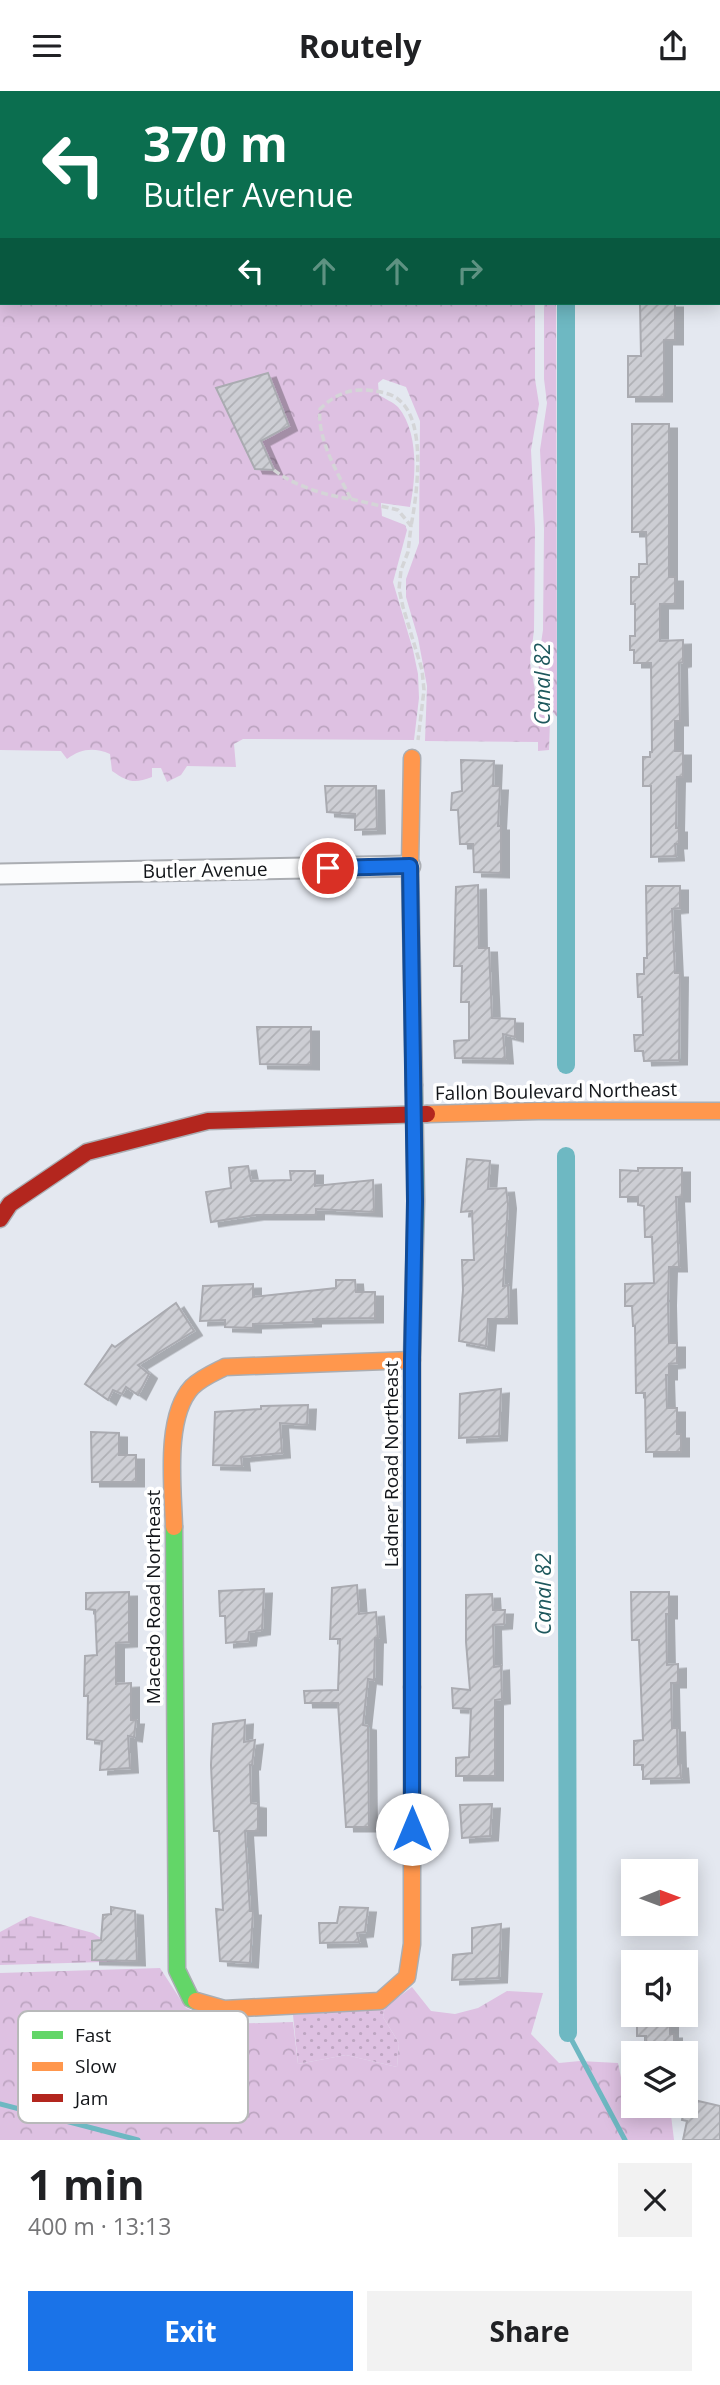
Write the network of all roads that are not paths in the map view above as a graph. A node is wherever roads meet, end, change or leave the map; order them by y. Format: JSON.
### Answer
{"nodes":[{"id":1,"x":412,"y":758,"type":"road end"},
{"id":2,"x":410,"y":866,"type":"junction"},
{"id":3,"x":0,"y":874,"type":"edge"},
{"id":4,"x":720,"y":1111,"type":"edge"},
{"id":5,"x":415,"y":1114,"type":"junction"},
{"id":6,"x":3,"y":1206,"type":"edge"},
{"id":7,"x":412,"y":1360,"type":"junction"},
{"id":8,"x":224,"y":2008,"type":"joint"}],
"edges":[{"from":1,"to":2,"type":"street","name":"Ladner Road Northeast"},
{"from":2,"to":3,"type":"street","name":"Butler Avenue"},
{"from":2,"to":5,"type":"street","name":"Ladner Road Northeast"},
{"from":4,"to":5,"type":"street","name":"Fallon Boulevard Northeast"},
{"from":5,"to":6,"type":"street","name":"Fallon Boulevard Northeast"},
{"from":5,"to":7,"type":"street","name":"Ladner Road Northeast"},
{"from":7,"to":8,"type":"street","name":"Ladner Road Northeast"},
{"from":7,"to":8,"type":"street","name":"Macedo Road Northeast"}]}
